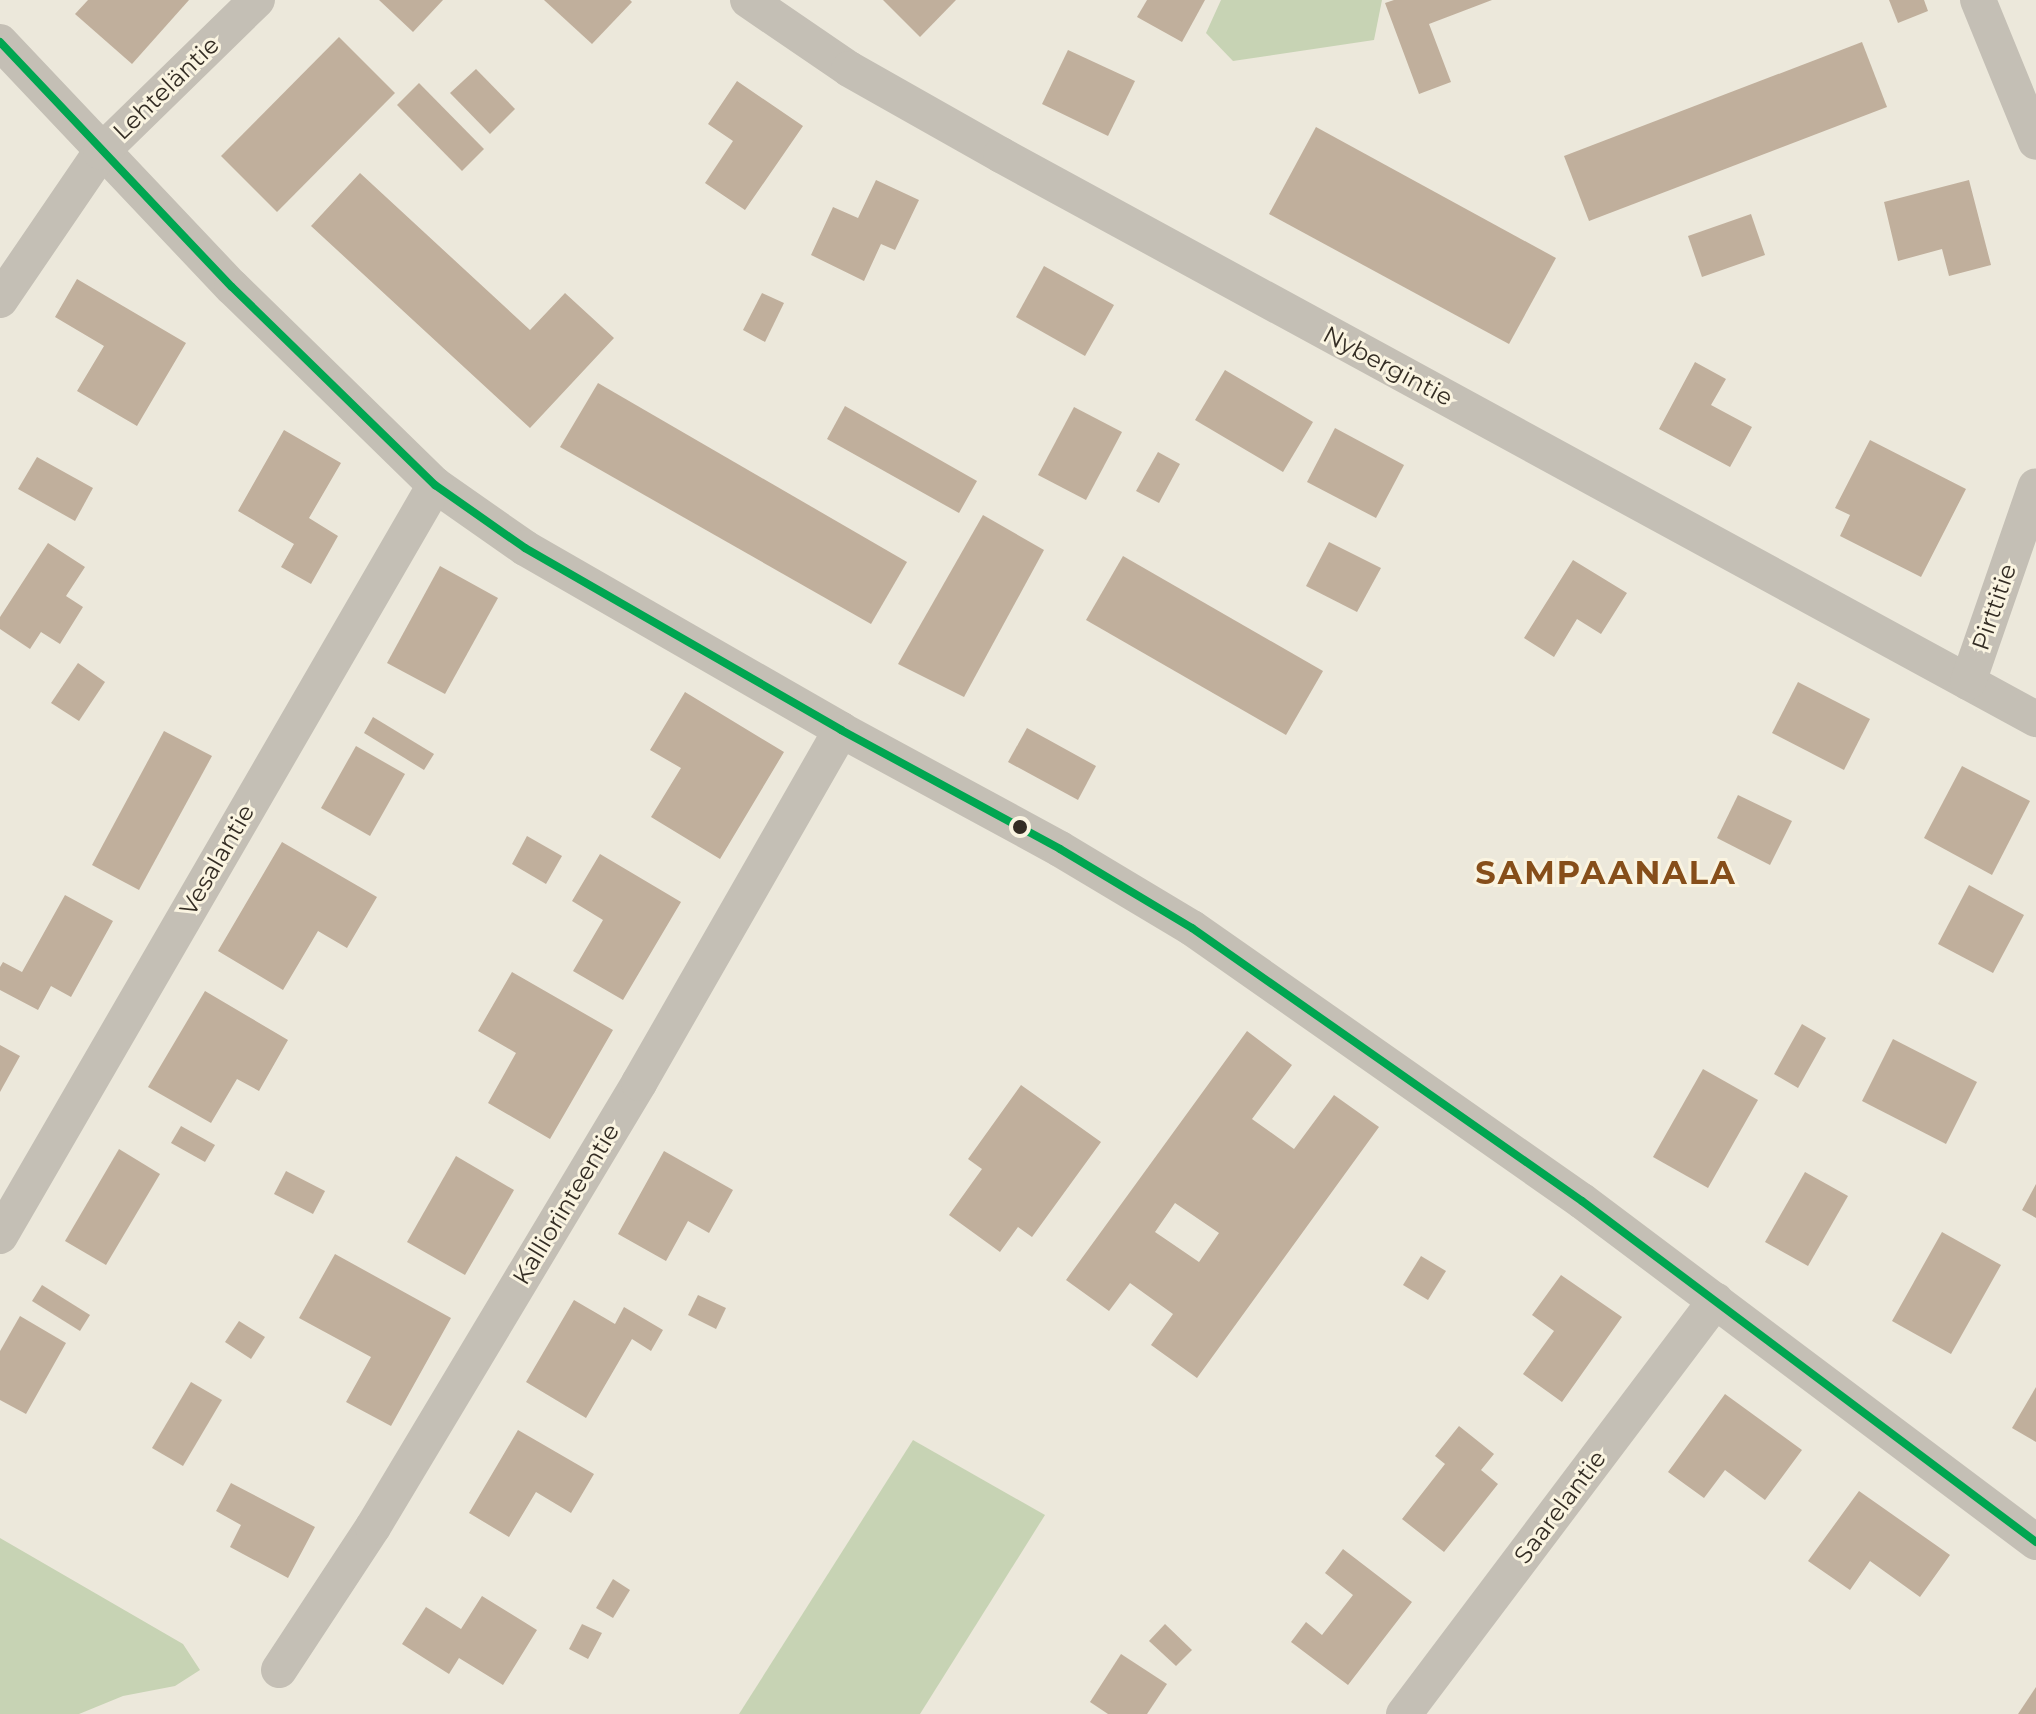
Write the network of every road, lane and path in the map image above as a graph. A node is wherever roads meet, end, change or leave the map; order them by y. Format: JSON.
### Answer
{"nodes":[{"id":1,"x":257,"y":0,"type":"edge"},
{"id":2,"x":748,"y":0,"type":"edge"},
{"id":3,"x":1978,"y":0,"type":"edge"},
{"id":4,"x":0,"y":42,"type":"edge"},
{"id":5,"x":2036,"y":142,"type":"edge"},
{"id":6,"x":101,"y":152,"type":"junction"},
{"id":7,"x":0,"y":300,"type":"edge"},
{"id":8,"x":435,"y":485,"type":"junction"},
{"id":9,"x":2036,"y":486,"type":"edge"},
{"id":10,"x":1968,"y":682,"type":"junction"},
{"id":11,"x":2036,"y":719,"type":"edge"},
{"id":12,"x":841,"y":730,"type":"junction"},
{"id":13,"x":0,"y":1236,"type":"edge"},
{"id":14,"x":1716,"y":1300,"type":"junction"},
{"id":15,"x":2036,"y":1542,"type":"edge"},
{"id":16,"x":279,"y":1670,"type":"dead end"},
{"id":17,"x":1404,"y":1714,"type":"edge"}],
"edges":[{"from":1,"to":6,"type":"street","name":"Lehteläntie"},
{"from":2,"to":10,"type":"street","name":"Nybergintie"},
{"from":3,"to":5,"type":"street"},
{"from":4,"to":6,"type":"street"},
{"from":6,"to":7,"type":"street","name":"Lehteläntie"},
{"from":6,"to":8,"type":"street"},
{"from":8,"to":12,"type":"street"},
{"from":8,"to":13,"type":"street","name":"Vesalantie"},
{"from":9,"to":10,"type":"street","name":"Pirttitie"},
{"from":10,"to":11,"type":"street","name":"Nybergintie"},
{"from":12,"to":14,"type":"street"},
{"from":12,"to":16,"type":"street","name":"Kalliorinteentie"},
{"from":14,"to":15,"type":"street"},
{"from":14,"to":17,"type":"street","name":"Saarelantie"}]}
